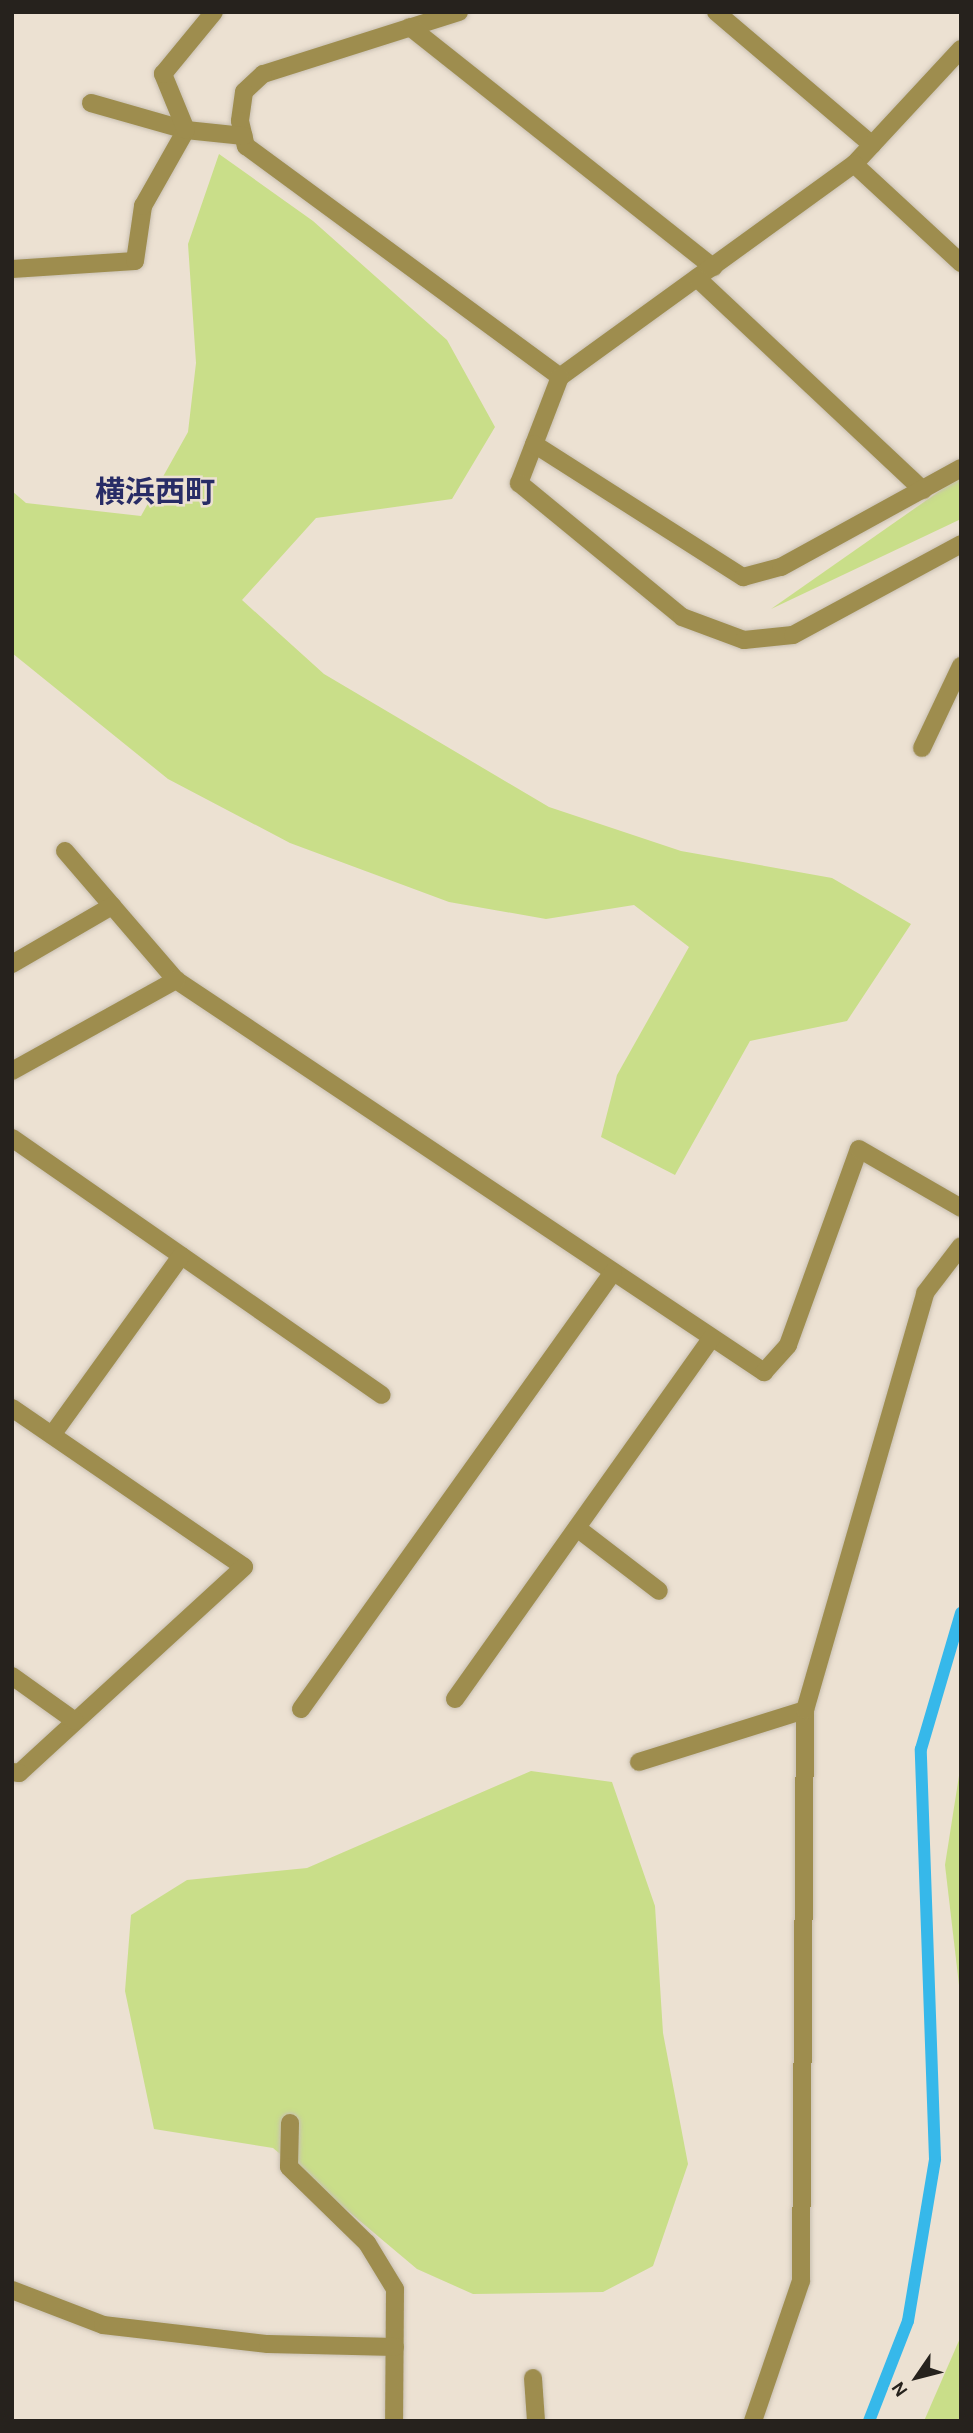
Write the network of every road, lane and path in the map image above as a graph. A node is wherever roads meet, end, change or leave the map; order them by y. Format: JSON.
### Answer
{"nodes":[{"id":1,"x":214,"y":12,"type":"edge"},
{"id":2,"x":459,"y":12,"type":"edge"},
{"id":3,"x":716,"y":12,"type":"edge"},
{"id":4,"x":410,"y":27,"type":"junction"},
{"id":5,"x":961,"y":49,"type":"edge"},
{"id":6,"x":91,"y":103,"type":"dead end"},
{"id":7,"x":186,"y":131,"type":"junction"},
{"id":8,"x":243,"y":136,"type":"junction"},
{"id":9,"x":872,"y":145,"type":"junction"},
{"id":10,"x":854,"y":164,"type":"junction"},
{"id":11,"x":961,"y":264,"type":"edge"},
{"id":12,"x":713,"y":267,"type":"junction"},
{"id":13,"x":12,"y":268,"type":"edge"},
{"id":14,"x":697,"y":278,"type":"junction"},
{"id":15,"x":560,"y":377,"type":"junction"},
{"id":16,"x":534,"y":444,"type":"junction"},
{"id":17,"x":961,"y":468,"type":"edge"},
{"id":18,"x":923,"y":489,"type":"junction"},
{"id":19,"x":961,"y":544,"type":"edge"},
{"id":20,"x":961,"y":666,"type":"edge"},
{"id":21,"x":922,"y":748,"type":"dead end"},
{"id":22,"x":65,"y":851,"type":"dead end"},
{"id":23,"x":113,"y":906,"type":"junction"},
{"id":24,"x":12,"y":964,"type":"edge"},
{"id":25,"x":176,"y":980,"type":"junction"},
{"id":26,"x":12,"y":1071,"type":"edge"},
{"id":27,"x":12,"y":1138,"type":"edge"},
{"id":28,"x":961,"y":1208,"type":"edge"},
{"id":29,"x":961,"y":1246,"type":"edge"},
{"id":30,"x":181,"y":1256,"type":"junction"},
{"id":31,"x":614,"y":1272,"type":"junction"},
{"id":32,"x":712,"y":1338,"type":"junction"},
{"id":33,"x":382,"y":1395,"type":"dead end"},
{"id":34,"x":12,"y":1408,"type":"edge"},
{"id":35,"x":52,"y":1435,"type":"junction"},
{"id":36,"x":577,"y":1528,"type":"junction"},
{"id":37,"x":659,"y":1591,"type":"dead end"},
{"id":38,"x":12,"y":1676,"type":"edge"},
{"id":39,"x":455,"y":1699,"type":"dead end"},
{"id":40,"x":301,"y":1709,"type":"dead end"},
{"id":41,"x":805,"y":1710,"type":"junction"},
{"id":42,"x":75,"y":1721,"type":"junction"},
{"id":43,"x":639,"y":1762,"type":"dead end"},
{"id":44,"x":12,"y":1772,"type":"edge"},
{"id":45,"x":290,"y":2123,"type":"dead end"},
{"id":46,"x":12,"y":2290,"type":"edge"},
{"id":47,"x":395,"y":2347,"type":"junction"},
{"id":48,"x":533,"y":2378,"type":"dead end"},
{"id":49,"x":394,"y":2421,"type":"edge"},
{"id":50,"x":536,"y":2421,"type":"edge"},
{"id":51,"x":753,"y":2421,"type":"edge"}],
"edges":[{"from":1,"to":7,"type":"street"},
{"from":2,"to":4,"type":"street"},
{"from":3,"to":9,"type":"street"},
{"from":4,"to":8,"type":"street"},
{"from":4,"to":12,"type":"street"},
{"from":5,"to":9,"type":"street"},
{"from":6,"to":7,"type":"street"},
{"from":7,"to":8,"type":"street"},
{"from":7,"to":13,"type":"street"},
{"from":8,"to":15,"type":"street"},
{"from":9,"to":10,"type":"street"},
{"from":10,"to":11,"type":"street"},
{"from":10,"to":12,"type":"street"},
{"from":12,"to":14,"type":"street"},
{"from":14,"to":15,"type":"street"},
{"from":14,"to":18,"type":"street"},
{"from":15,"to":16,"type":"street"},
{"from":16,"to":18,"type":"street"},
{"from":16,"to":19,"type":"street"},
{"from":17,"to":18,"type":"street"},
{"from":20,"to":21,"type":"street"},
{"from":22,"to":23,"type":"street"},
{"from":23,"to":24,"type":"street"},
{"from":23,"to":25,"type":"street"},
{"from":25,"to":26,"type":"street"},
{"from":25,"to":31,"type":"street"},
{"from":27,"to":30,"type":"street"},
{"from":28,"to":32,"type":"street"},
{"from":29,"to":41,"type":"street"},
{"from":30,"to":33,"type":"street"},
{"from":30,"to":35,"type":"street"},
{"from":31,"to":32,"type":"street"},
{"from":31,"to":40,"type":"street"},
{"from":32,"to":36,"type":"street"},
{"from":34,"to":35,"type":"street"},
{"from":35,"to":42,"type":"street"},
{"from":36,"to":37,"type":"street"},
{"from":36,"to":39,"type":"street"},
{"from":38,"to":42,"type":"street"},
{"from":41,"to":43,"type":"street"},
{"from":41,"to":51,"type":"street"},
{"from":42,"to":44,"type":"street"},
{"from":45,"to":47,"type":"street"},
{"from":46,"to":47,"type":"street"},
{"from":47,"to":49,"type":"street"},
{"from":48,"to":50,"type":"street"}]}
